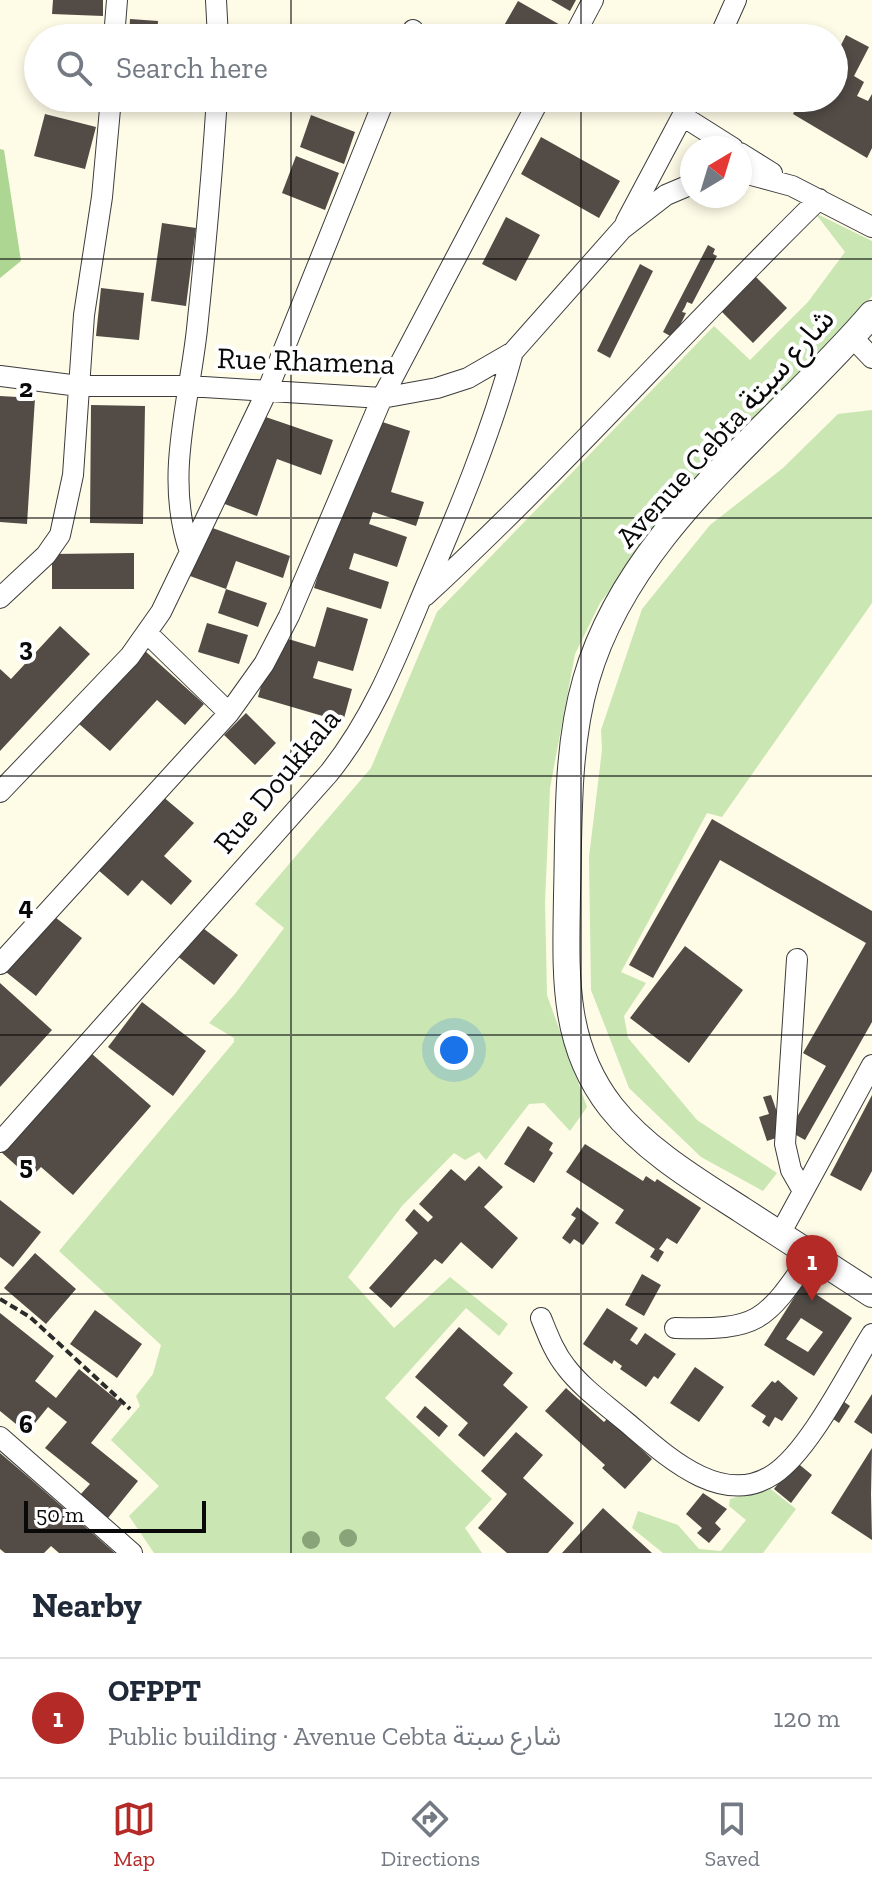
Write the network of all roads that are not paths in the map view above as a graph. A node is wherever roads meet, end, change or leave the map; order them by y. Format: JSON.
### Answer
{"nodes":[{"id":1,"x":117,"y":0,"type":"edge"},
{"id":2,"x":216,"y":0,"type":"edge"},
{"id":3,"x":593,"y":0,"type":"edge"},
{"id":4,"x":736,"y":0,"type":"edge"},
{"id":5,"x":115,"y":24,"type":"edge"},
{"id":6,"x":217,"y":24,"type":"edge"},
{"id":7,"x":580,"y":24,"type":"edge"},
{"id":8,"x":725,"y":24,"type":"edge"},
{"id":9,"x":109,"y":112,"type":"edge"},
{"id":10,"x":216,"y":112,"type":"edge"},
{"id":11,"x":379,"y":112,"type":"edge"},
{"id":12,"x":533,"y":112,"type":"edge"},
{"id":13,"x":685,"y":112,"type":"edge"},
{"id":14,"x":693,"y":112,"type":"edge"},
{"id":15,"x":720,"y":136,"type":"edge"},
{"id":16,"x":752,"y":161,"type":"edge"},
{"id":17,"x":752,"y":175,"type":"edge"},
{"id":18,"x":792,"y":186,"type":"junction"},
{"id":19,"x":680,"y":189,"type":"edge"},
{"id":20,"x":819,"y":199,"type":"junction"},
{"id":21,"x":872,"y":227,"type":"edge"},
{"id":22,"x":622,"y":229,"type":"junction"},
{"id":23,"x":872,"y":314,"type":"edge"},
{"id":24,"x":852,"y":337,"type":"junction"},
{"id":25,"x":513,"y":352,"type":"junction"},
{"id":26,"x":872,"y":358,"type":"edge"},
{"id":27,"x":0,"y":376,"type":"edge"},
{"id":28,"x":79,"y":386,"type":"junction"},
{"id":29,"x":188,"y":386,"type":"junction"},
{"id":30,"x":268,"y":389,"type":"junction"},
{"id":31,"x":382,"y":398,"type":"junction"},
{"id":32,"x":190,"y":552,"type":"junction"},
{"id":33,"x":0,"y":598,"type":"edge"},
{"id":34,"x":420,"y":600,"type":"junction"},
{"id":35,"x":148,"y":634,"type":"junction"},
{"id":36,"x":229,"y":713,"type":"junction"},
{"id":37,"x":0,"y":792,"type":"edge"},
{"id":38,"x":797,"y":959,"type":"dead end"},
{"id":39,"x":0,"y":964,"type":"edge"},
{"id":40,"x":872,"y":1065,"type":"edge"},
{"id":41,"x":0,"y":1142,"type":"edge"},
{"id":42,"x":803,"y":1191,"type":"junction"},
{"id":43,"x":780,"y":1234,"type":"junction"},
{"id":44,"x":811,"y":1255,"type":"junction"},
{"id":45,"x":872,"y":1294,"type":"edge"},
{"id":46,"x":541,"y":1318,"type":"dead end"},
{"id":47,"x":675,"y":1328,"type":"dead end"},
{"id":48,"x":872,"y":1334,"type":"edge"},
{"id":49,"x":0,"y":1437,"type":"edge"},
{"id":50,"x":132,"y":1553,"type":"edge"}],
"edges":[{"from":1,"to":5,"type":"street"},
{"from":2,"to":6,"type":"street"},
{"from":3,"to":7,"type":"street"},
{"from":4,"to":8,"type":"street"},
{"from":9,"to":28,"type":"street"},
{"from":10,"to":29,"type":"street"},
{"from":11,"to":30,"type":"street"},
{"from":12,"to":31,"type":"street"},
{"from":13,"to":22,"type":"street"},
{"from":14,"to":15,"type":"street"},
{"from":16,"to":18,"type":"street"},
{"from":17,"to":18,"type":"street"},
{"from":18,"to":20,"type":"street"},
{"from":19,"to":22,"type":"street","name":"Rue Rhamena"},
{"from":20,"to":21,"type":"street"},
{"from":20,"to":34,"type":"street"},
{"from":22,"to":25,"type":"street","name":"Rue Rhamena"},
{"from":23,"to":24,"type":"street","name":"Avenue Cebta شارع سبتة"},
{"from":24,"to":26,"type":"street"},
{"from":24,"to":43,"type":"street","name":"Avenue Cebta شارع سبتة"},
{"from":25,"to":31,"type":"street","name":"Rue Rhamena"},
{"from":25,"to":34,"type":"street","name":"Rue Doukkala"},
{"from":27,"to":28,"type":"street","name":"Rue Rhamena"},
{"from":28,"to":29,"type":"street","name":"Rue Rhamena"},
{"from":28,"to":33,"type":"street"},
{"from":29,"to":30,"type":"street","name":"Rue Rhamena"},
{"from":29,"to":32,"type":"street"},
{"from":30,"to":31,"type":"street","name":"Rue Rhamena"},
{"from":30,"to":32,"type":"street"},
{"from":31,"to":36,"type":"street"},
{"from":32,"to":35,"type":"street"},
{"from":34,"to":41,"type":"street","name":"Rue Doukkala"},
{"from":35,"to":36,"type":"street"},
{"from":35,"to":37,"type":"street"},
{"from":36,"to":39,"type":"street"},
{"from":38,"to":42,"type":"street"},
{"from":40,"to":42,"type":"street"},
{"from":42,"to":43,"type":"street"},
{"from":43,"to":44,"type":"street","name":"Avenue Cebta شارع سبتة"},
{"from":44,"to":45,"type":"street","name":"Avenue Cebta شارع سبتة"},
{"from":44,"to":47,"type":"street"},
{"from":46,"to":48,"type":"street"},
{"from":49,"to":50,"type":"street"}]}
